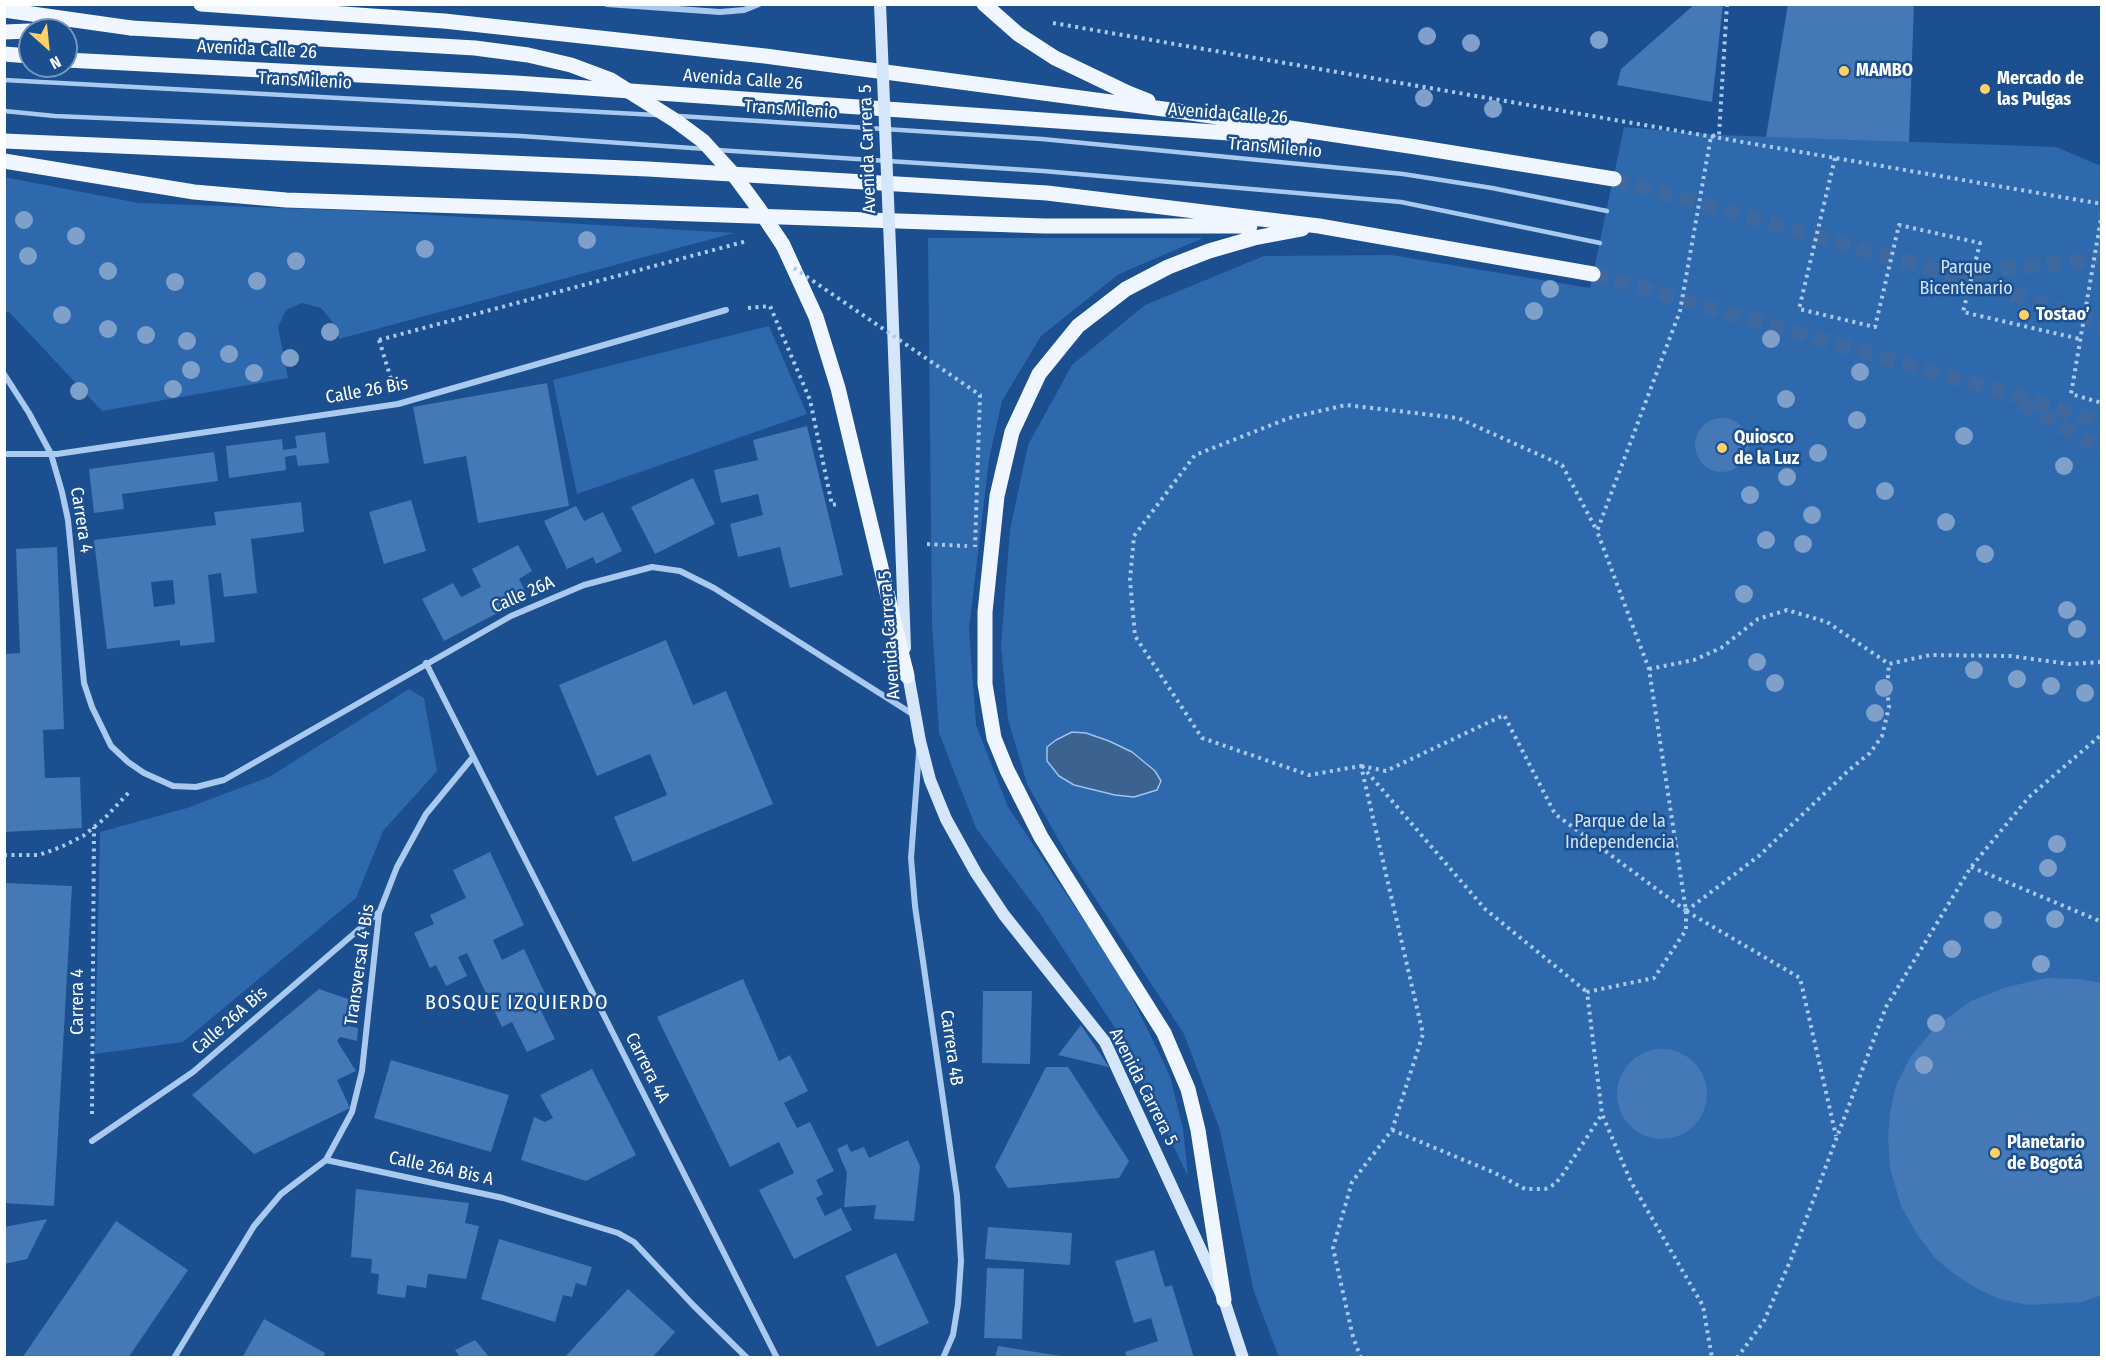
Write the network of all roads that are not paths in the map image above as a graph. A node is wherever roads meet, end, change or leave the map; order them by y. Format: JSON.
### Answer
{"nodes":[{"id":1,"x":201,"y":4,"type":"edge"},
{"id":2,"x":607,"y":4,"type":"edge"},
{"id":3,"x":759,"y":4,"type":"edge"},
{"id":4,"x":880,"y":4,"type":"edge"},
{"id":5,"x":984,"y":4,"type":"edge"},
{"id":6,"x":4,"y":10,"type":"edge"},
{"id":7,"x":131,"y":28,"type":"junction"},
{"id":8,"x":78,"y":30,"type":"edge"},
{"id":9,"x":78,"y":61,"type":"edge"},
{"id":10,"x":4,"y":80,"type":"edge"},
{"id":11,"x":1171,"y":110,"type":"junction"},
{"id":12,"x":4,"y":111,"type":"edge"},
{"id":13,"x":4,"y":141,"type":"edge"},
{"id":14,"x":1416,"y":147,"type":"junction"},
{"id":15,"x":4,"y":161,"type":"edge"},
{"id":16,"x":1614,"y":180,"type":"tunnel mouth"},
{"id":17,"x":1607,"y":211,"type":"dead end"},
{"id":18,"x":1319,"y":226,"type":"junction"},
{"id":19,"x":1600,"y":243,"type":"dead end"},
{"id":20,"x":1593,"y":274,"type":"tunnel mouth"},
{"id":21,"x":726,"y":310,"type":"road end"},
{"id":22,"x":4,"y":374,"type":"edge"},
{"id":23,"x":4,"y":454,"type":"edge"},
{"id":24,"x":51,"y":454,"type":"junction"},
{"id":25,"x":426,"y":663,"type":"junction"},
{"id":26,"x":907,"y":676,"type":"junction"},
{"id":27,"x":84,"y":683,"type":"joint"},
{"id":28,"x":914,"y":715,"type":"junction"},
{"id":29,"x":920,"y":741,"type":"junction"},
{"id":30,"x":473,"y":757,"type":"junction"},
{"id":31,"x":379,"y":913,"type":"junction"},
{"id":32,"x":92,"y":1141,"type":"road end"},
{"id":33,"x":326,"y":1160,"type":"junction"},
{"id":34,"x":1224,"y":1300,"type":"junction"},
{"id":35,"x":174,"y":1358,"type":"edge"},
{"id":36,"x":747,"y":1358,"type":"edge"},
{"id":37,"x":777,"y":1358,"type":"edge"},
{"id":38,"x":943,"y":1358,"type":"edge"},
{"id":39,"x":1243,"y":1358,"type":"edge"}],
"edges":[{"from":1,"to":11,"type":"main road","name":"Avenida Calle 26"},
{"from":2,"to":3,"type":"street"},
{"from":4,"to":26,"type":"main road","name":"Avenida Carrera 5","bridge":true},
{"from":5,"to":11,"type":"main road"},
{"from":6,"to":7,"type":"main road"},
{"from":7,"to":8,"type":"main road"},
{"from":7,"to":26,"type":"main road","bridge":true},
{"from":9,"to":14,"type":"main road","name":"Avenida Calle 26"},
{"from":10,"to":17,"type":"lane","name":"TransMilenio"},
{"from":11,"to":14,"type":"main road","name":"Avenida Calle 26"},
{"from":12,"to":19,"type":"lane"},
{"from":13,"to":18,"type":"main road"},
{"from":14,"to":16,"type":"main road","name":"Avenida Calle 26"},
{"from":15,"to":18,"type":"main road"},
{"from":18,"to":20,"type":"main road"},
{"from":18,"to":34,"type":"main road"},
{"from":21,"to":24,"type":"street","name":"Calle 26 Bis"},
{"from":22,"to":24,"type":"street","name":"Carrera 4"},
{"from":23,"to":24,"type":"street","name":"Calle 26 Bis"},
{"from":24,"to":27,"type":"street","name":"Carrera 4"},
{"from":25,"to":27,"type":"street","name":"Calle 26A"},
{"from":25,"to":28,"type":"street","name":"Calle 26A"},
{"from":25,"to":30,"type":"street","name":"Carrera 4A"},
{"from":26,"to":28,"type":"main road","name":"Avenida Carrera 5"},
{"from":28,"to":29,"type":"main road","name":"Avenida Carrera 5"},
{"from":29,"to":34,"type":"main road","name":"Avenida Carrera 5"},
{"from":29,"to":38,"type":"street","name":"Carrera 4B"},
{"from":30,"to":31,"type":"street","name":"Transversal 4 Bis"},
{"from":30,"to":37,"type":"street","name":"Carrera 4A"},
{"from":31,"to":32,"type":"street","name":"Calle 26A Bis"},
{"from":31,"to":33,"type":"street","name":"Transversal 4 Bis"},
{"from":33,"to":35,"type":"street"},
{"from":33,"to":36,"type":"street","name":"Calle 26A Bis A"},
{"from":34,"to":39,"type":"main road","name":"Avenida Carrera 5"}]}
